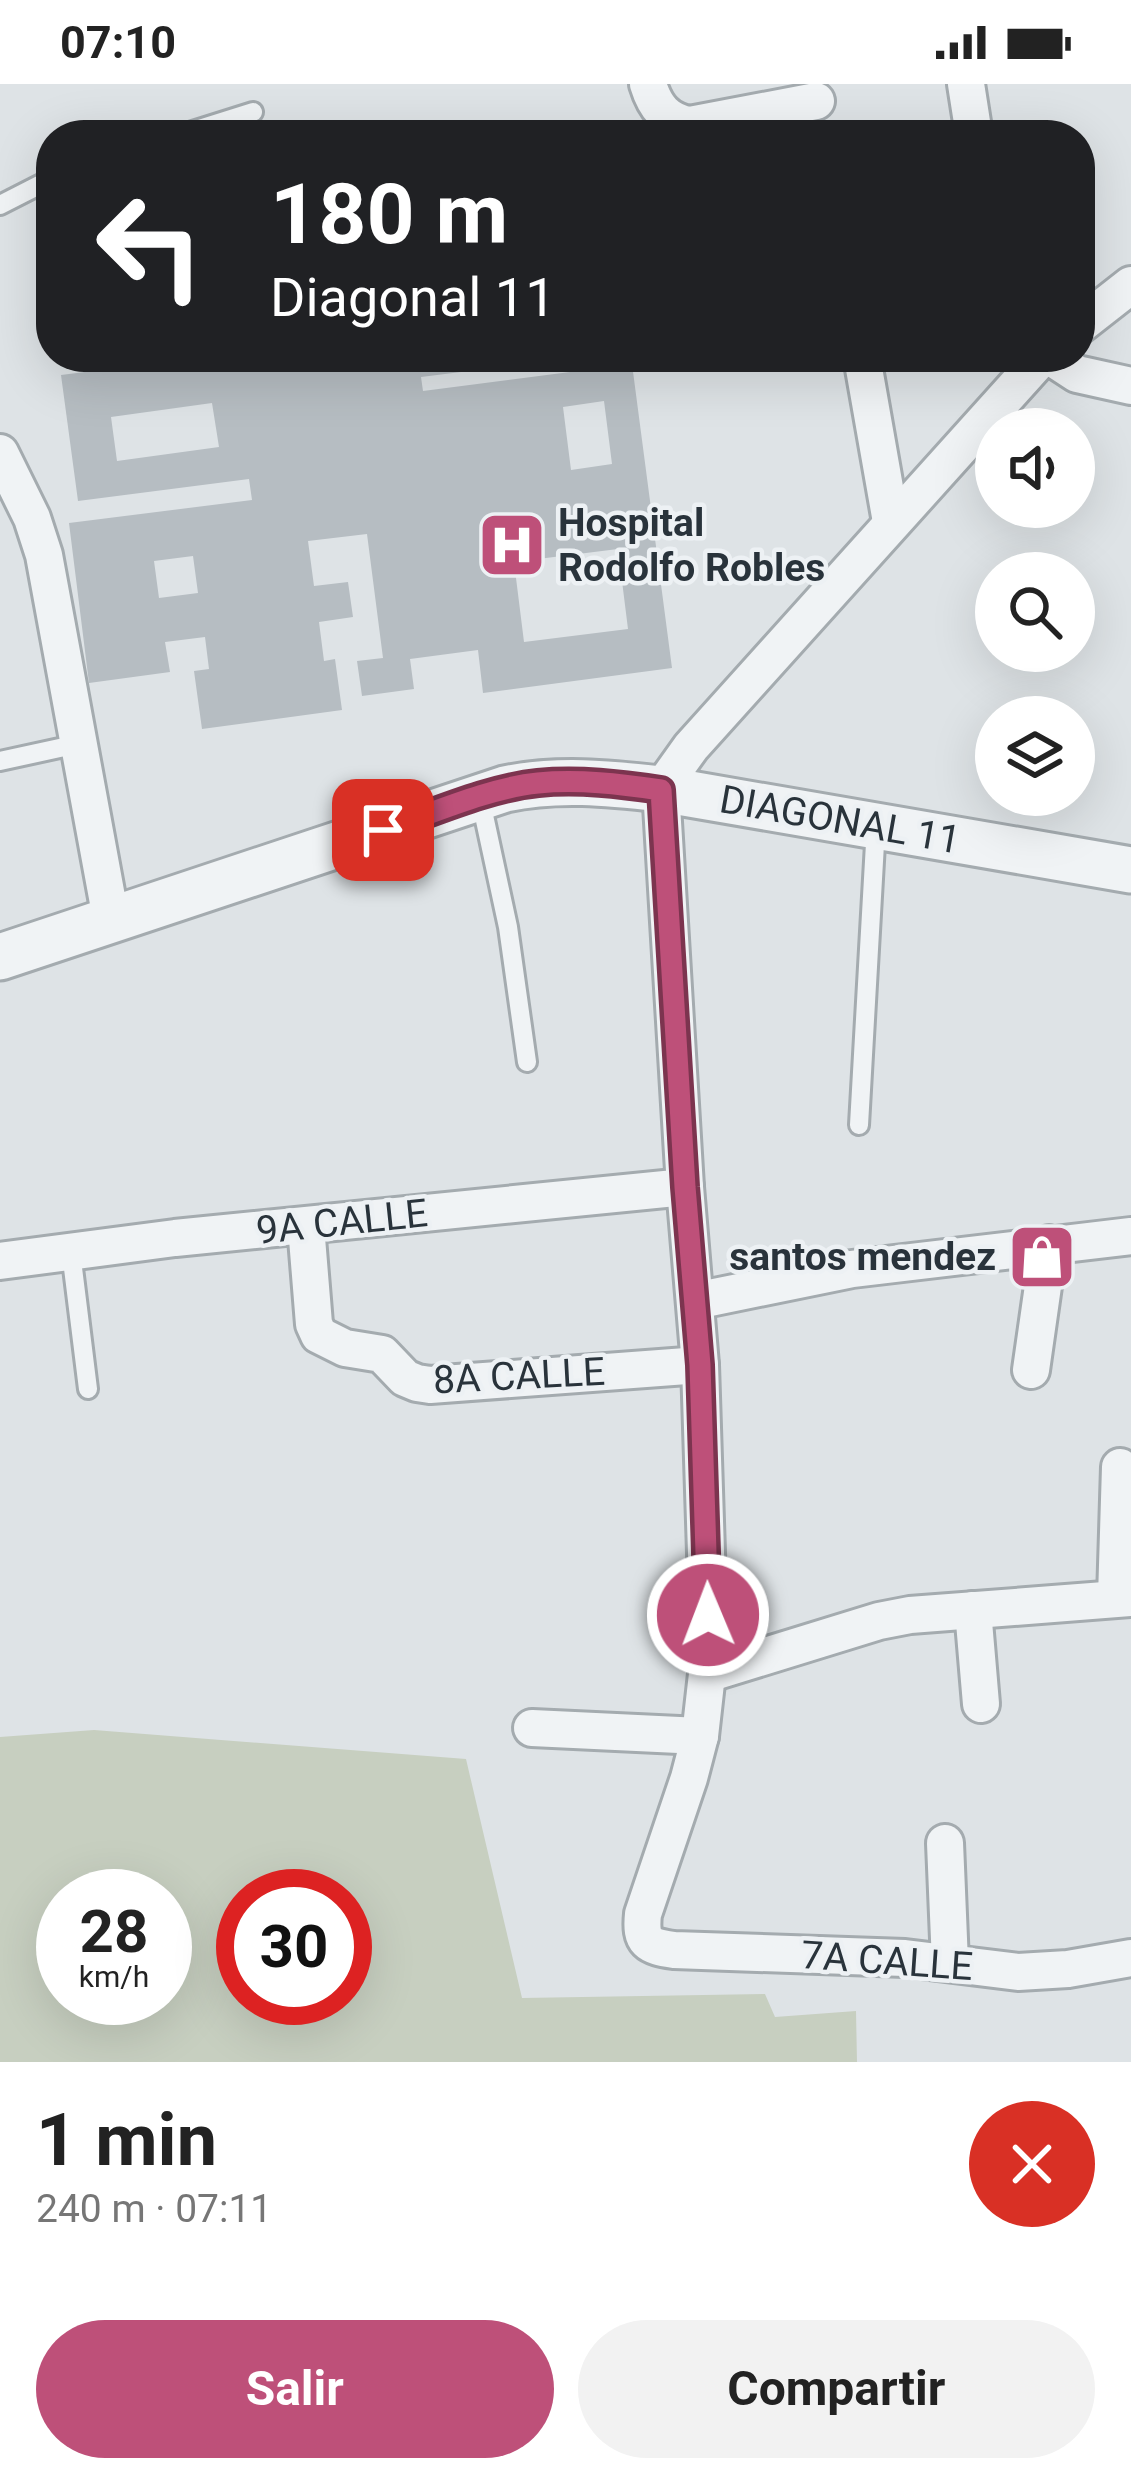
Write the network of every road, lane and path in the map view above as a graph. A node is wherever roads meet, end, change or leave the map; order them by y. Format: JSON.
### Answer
{"nodes":[{"id":1,"x":648,"y":84,"type":"edge"},
{"id":2,"x":965,"y":84,"type":"edge"},
{"id":3,"x":817,"y":107,"type":"edge"},
{"id":4,"x":253,"y":112,"type":"dead end"},
{"id":5,"x":228,"y":120,"type":"edge"},
{"id":6,"x":672,"y":120,"type":"edge"},
{"id":7,"x":725,"y":120,"type":"edge"},
{"id":8,"x":971,"y":120,"type":"edge"},
{"id":9,"x":36,"y":187,"type":"edge"},
{"id":10,"x":0,"y":205,"type":"edge"},
{"id":11,"x":1131,"y":285,"type":"edge"},
{"id":12,"x":1095,"y":313,"type":"edge"},
{"id":13,"x":865,"y":372,"type":"edge"},
{"id":14,"x":1006,"y":372,"type":"edge"},
{"id":15,"x":1029,"y":372,"type":"edge"},
{"id":16,"x":1074,"y":372,"type":"edge"},
{"id":17,"x":1131,"y":386,"type":"edge"},
{"id":18,"x":1008,"y":395,"type":"junction"},
{"id":19,"x":0,"y":453,"type":"edge"},
{"id":20,"x":891,"y":522,"type":"junction"},
{"id":21,"x":78,"y":744,"type":"junction"},
{"id":22,"x":0,"y":761,"type":"edge"},
{"id":23,"x":661,"y":790,"type":"junction"},
{"id":24,"x":480,"y":797,"type":"junction"},
{"id":25,"x":876,"y":826,"type":"junction"},
{"id":26,"x":1131,"y":871,"type":"edge"},
{"id":27,"x":111,"y":920,"type":"junction"},
{"id":28,"x":0,"y":957,"type":"edge"},
{"id":29,"x":527,"y":1062,"type":"dead end"},
{"id":30,"x":860,"y":1125,"type":"dead end"},
{"id":31,"x":685,"y":1187,"type":"junction"},
{"id":32,"x":305,"y":1226,"type":"junction"},
{"id":33,"x":1131,"y":1235,"type":"edge"},
{"id":34,"x":1049,"y":1244,"type":"junction"},
{"id":35,"x":71,"y":1252,"type":"junction"},
{"id":36,"x":0,"y":1261,"type":"edge"},
{"id":37,"x":695,"y":1301,"type":"junction"},
{"id":38,"x":700,"y":1365,"type":"junction"},
{"id":39,"x":1031,"y":1370,"type":"dead end"},
{"id":40,"x":88,"y":1389,"type":"dead end"},
{"id":41,"x":1120,"y":1467,"type":"dead end"},
{"id":42,"x":1124,"y":1598,"type":"edge"},
{"id":43,"x":973,"y":1610,"type":"junction"},
{"id":44,"x":707,"y":1674,"type":"junction"},
{"id":45,"x":981,"y":1704,"type":"dead end"},
{"id":46,"x":532,"y":1728,"type":"dead end"},
{"id":47,"x":700,"y":1736,"type":"junction"},
{"id":48,"x":945,"y":1843,"type":"dead end"},
{"id":49,"x":1131,"y":1958,"type":"edge"},
{"id":50,"x":950,"y":1963,"type":"junction"}],
"edges":[{"from":1,"to":6,"type":"street"},
{"from":2,"to":8,"type":"street"},
{"from":3,"to":7,"type":"street"},
{"from":4,"to":5,"type":"lane"},
{"from":9,"to":10,"type":"lane"},
{"from":11,"to":12,"type":"street"},
{"from":13,"to":20,"type":"street"},
{"from":14,"to":18,"type":"street"},
{"from":15,"to":18,"type":"street"},
{"from":16,"to":17,"type":"street"},
{"from":18,"to":20,"type":"street"},
{"from":19,"to":21,"type":"street"},
{"from":20,"to":23,"type":"street"},
{"from":21,"to":22,"type":"lane"},
{"from":21,"to":27,"type":"street"},
{"from":23,"to":24,"type":"street","name":"DIAGONAL 11"},
{"from":23,"to":25,"type":"street","name":"DIAGONAL 11"},
{"from":23,"to":31,"type":"street"},
{"from":24,"to":27,"type":"street","name":"DIAGONAL 11"},
{"from":24,"to":29,"type":"lane"},
{"from":25,"to":26,"type":"street","name":"DIAGONAL 11"},
{"from":25,"to":30,"type":"lane"},
{"from":27,"to":28,"type":"street","name":"DIAGONAL 11"},
{"from":31,"to":32,"type":"street","name":"9A CALLE"},
{"from":31,"to":37,"type":"street"},
{"from":32,"to":35,"type":"street","name":"9A CALLE"},
{"from":32,"to":38,"type":"street","name":"8A CALLE"},
{"from":33,"to":34,"type":"street"},
{"from":34,"to":37,"type":"street"},
{"from":34,"to":39,"type":"street"},
{"from":35,"to":36,"type":"street","name":"9A CALLE"},
{"from":35,"to":40,"type":"lane"},
{"from":37,"to":38,"type":"street"},
{"from":38,"to":44,"type":"street"},
{"from":41,"to":42,"type":"street"},
{"from":42,"to":43,"type":"street"},
{"from":43,"to":44,"type":"street"},
{"from":43,"to":45,"type":"street"},
{"from":44,"to":47,"type":"street"},
{"from":46,"to":47,"type":"street"},
{"from":47,"to":50,"type":"street","name":"7A CALLE"},
{"from":48,"to":50,"type":"street"},
{"from":49,"to":50,"type":"street","name":"7A CALLE"}]}
